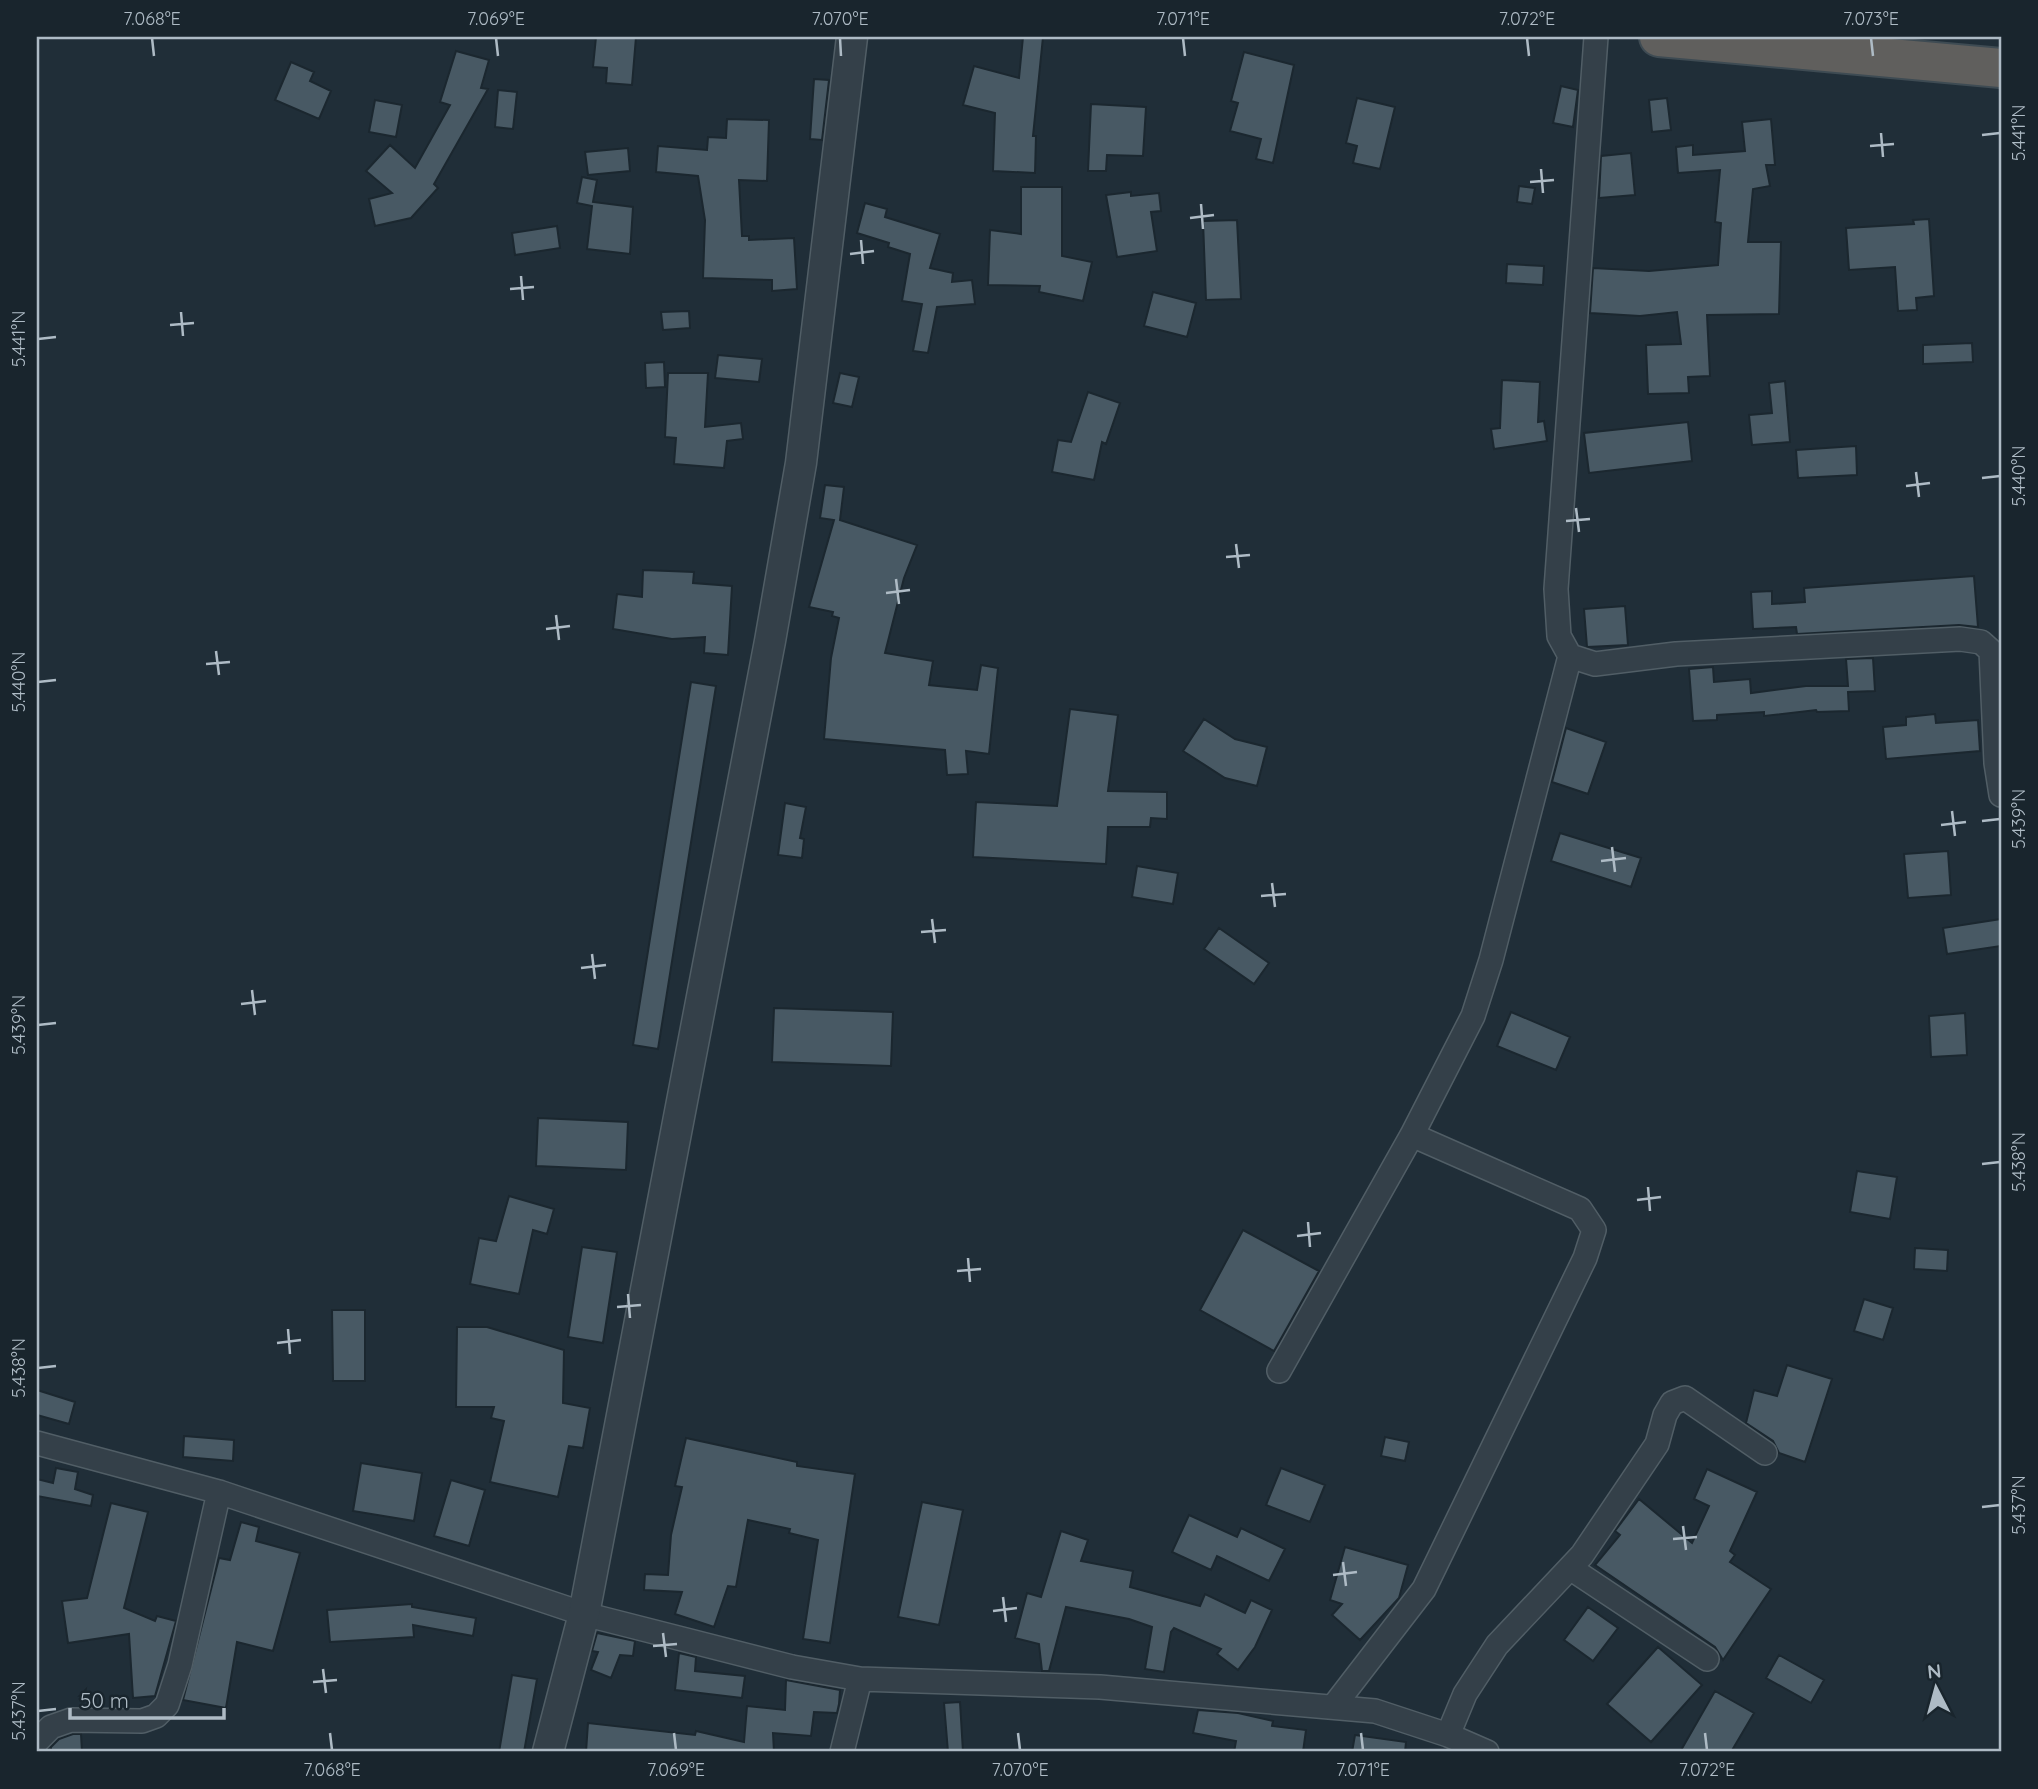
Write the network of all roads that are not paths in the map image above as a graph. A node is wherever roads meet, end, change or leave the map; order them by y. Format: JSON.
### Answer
{"nodes":[{"id":1,"x":852,"y":37,"type":"edge"},
{"id":2,"x":1596,"y":37,"type":"edge"},
{"id":3,"x":1659,"y":37,"type":"edge"},
{"id":4,"x":2001,"y":68,"type":"edge"},
{"id":5,"x":1570,"y":656,"type":"junction"},
{"id":6,"x":2001,"y":796,"type":"edge"},
{"id":7,"x":1412,"y":1135,"type":"junction"},
{"id":8,"x":1279,"y":1371,"type":"dead end"},
{"id":9,"x":37,"y":1443,"type":"edge"},
{"id":10,"x":1765,"y":1453,"type":"dead end"},
{"id":11,"x":219,"y":1492,"type":"junction"},
{"id":12,"x":1570,"y":1568,"type":"junction"},
{"id":13,"x":584,"y":1614,"type":"junction"},
{"id":14,"x":1707,"y":1659,"type":"dead end"},
{"id":15,"x":860,"y":1679,"type":"junction"},
{"id":16,"x":1333,"y":1707,"type":"junction"},
{"id":17,"x":1448,"y":1735,"type":"junction"},
{"id":18,"x":37,"y":1741,"type":"edge"},
{"id":19,"x":548,"y":1752,"type":"edge"},
{"id":20,"x":842,"y":1752,"type":"edge"},
{"id":21,"x":1487,"y":1752,"type":"edge"}],
"edges":[{"from":1,"to":13,"type":"street"},
{"from":2,"to":5,"type":"street"},
{"from":3,"to":4,"type":"highway"},
{"from":5,"to":6,"type":"street"},
{"from":5,"to":7,"type":"street"},
{"from":7,"to":8,"type":"street"},
{"from":7,"to":16,"type":"street"},
{"from":9,"to":11,"type":"street"},
{"from":10,"to":12,"type":"street"},
{"from":11,"to":13,"type":"street"},
{"from":11,"to":18,"type":"street"},
{"from":12,"to":14,"type":"street"},
{"from":12,"to":17,"type":"street"},
{"from":13,"to":15,"type":"street"},
{"from":13,"to":19,"type":"street"},
{"from":15,"to":16,"type":"street"},
{"from":15,"to":20,"type":"street"},
{"from":16,"to":17,"type":"street"},
{"from":17,"to":21,"type":"street"}]}
